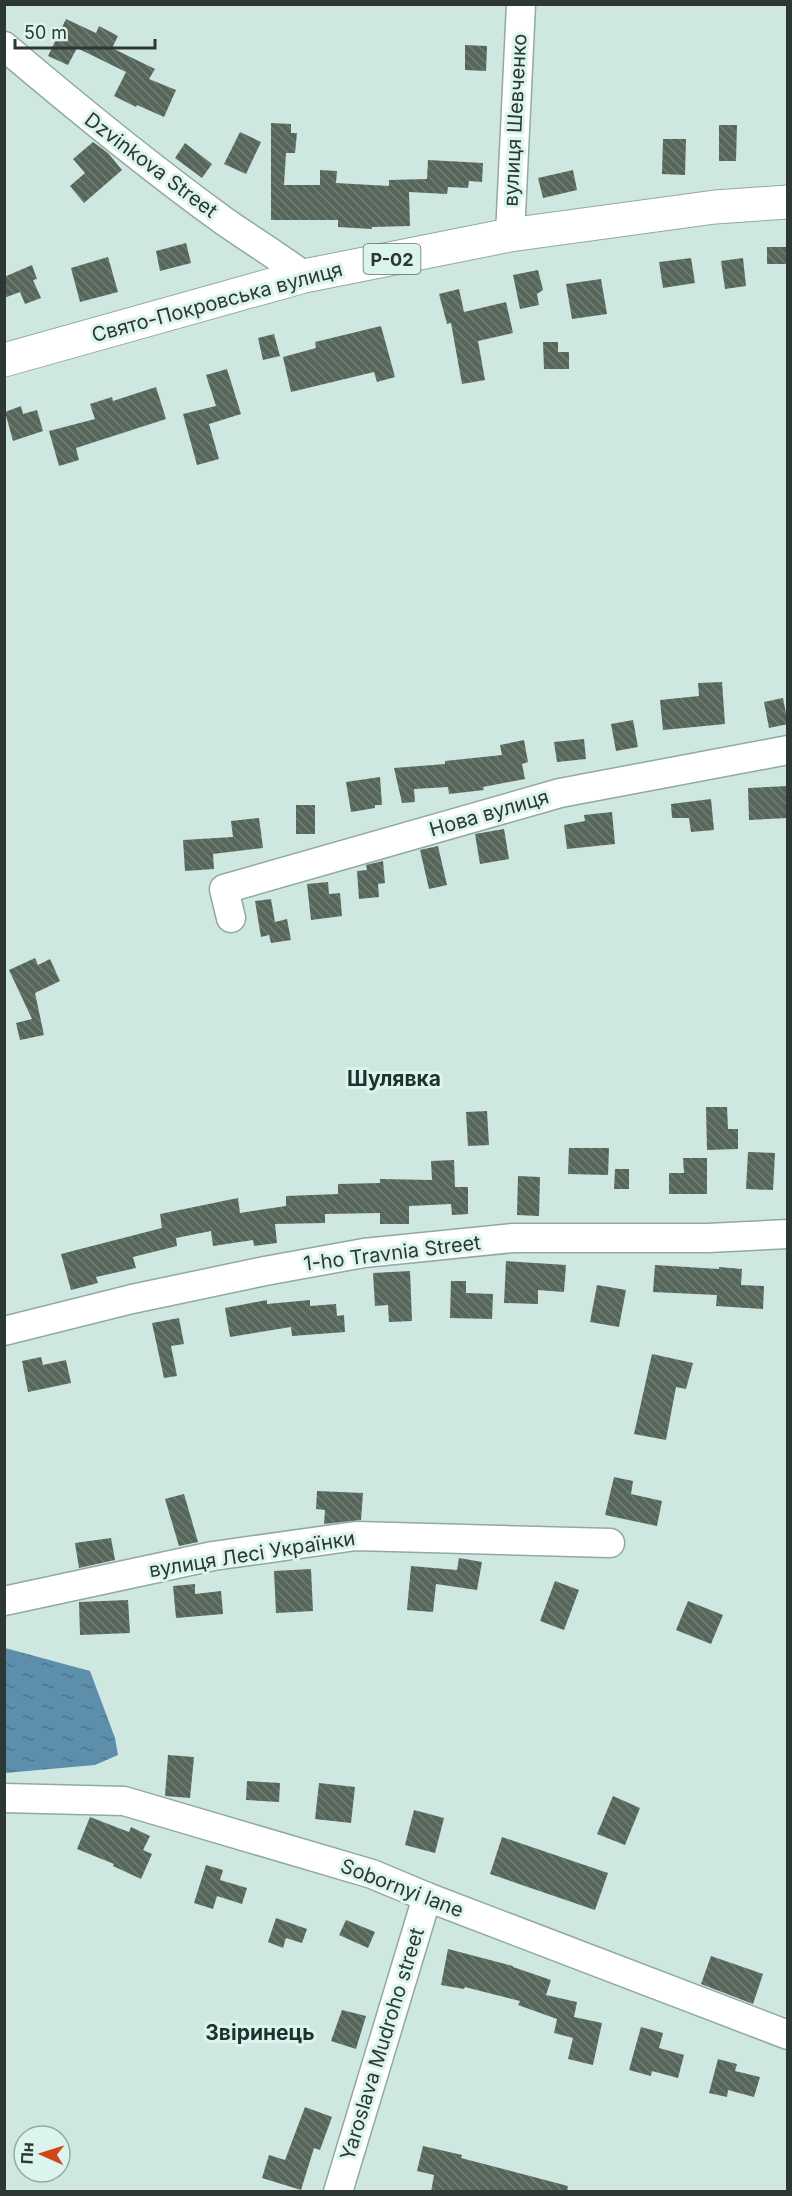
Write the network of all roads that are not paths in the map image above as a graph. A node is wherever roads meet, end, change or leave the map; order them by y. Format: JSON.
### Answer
{"nodes":[{"id":1,"x":521,"y":4,"type":"edge"},
{"id":2,"x":4,"y":46,"type":"edge"},
{"id":3,"x":788,"y":202,"type":"edge"},
{"id":4,"x":510,"y":235,"type":"junction"},
{"id":5,"x":304,"y":276,"type":"junction"},
{"id":6,"x":4,"y":360,"type":"edge"},
{"id":7,"x":788,"y":750,"type":"edge"},
{"id":8,"x":231,"y":918,"type":"dead end"},
{"id":9,"x":788,"y":1234,"type":"edge"},
{"id":10,"x":4,"y":1331,"type":"edge"},
{"id":11,"x":610,"y":1543,"type":"dead end"},
{"id":12,"x":4,"y":1601,"type":"edge"},
{"id":13,"x":4,"y":1798,"type":"edge"},
{"id":14,"x":427,"y":1897,"type":"junction"},
{"id":15,"x":788,"y":2035,"type":"edge"},
{"id":16,"x":344,"y":2190,"type":"edge"}],
"edges":[{"from":1,"to":4,"type":"street","name":"вулиця Шевченко"},
{"from":2,"to":5,"type":"street","name":"Dzvinkova Street"},
{"from":3,"to":4,"type":"main road","name":"Свято-Покровська вулиця","number":"Р-02"},
{"from":4,"to":5,"type":"main road","name":"Свято-Покровська вулиця","number":"Р-02"},
{"from":5,"to":6,"type":"main road","name":"Свято-Покровська вулиця","number":"Р-02"},
{"from":7,"to":8,"type":"street","name":"Нова вулиця"},
{"from":9,"to":10,"type":"street","name":"1-ho Travnia Street"},
{"from":11,"to":12,"type":"street","name":"вулиця Лесі Українки"},
{"from":13,"to":14,"type":"street","name":"Sobornyi lane"},
{"from":14,"to":15,"type":"street","name":"Sobornyi lane"},
{"from":14,"to":16,"type":"street","name":"Yaroslava Mudroho street"}]}
